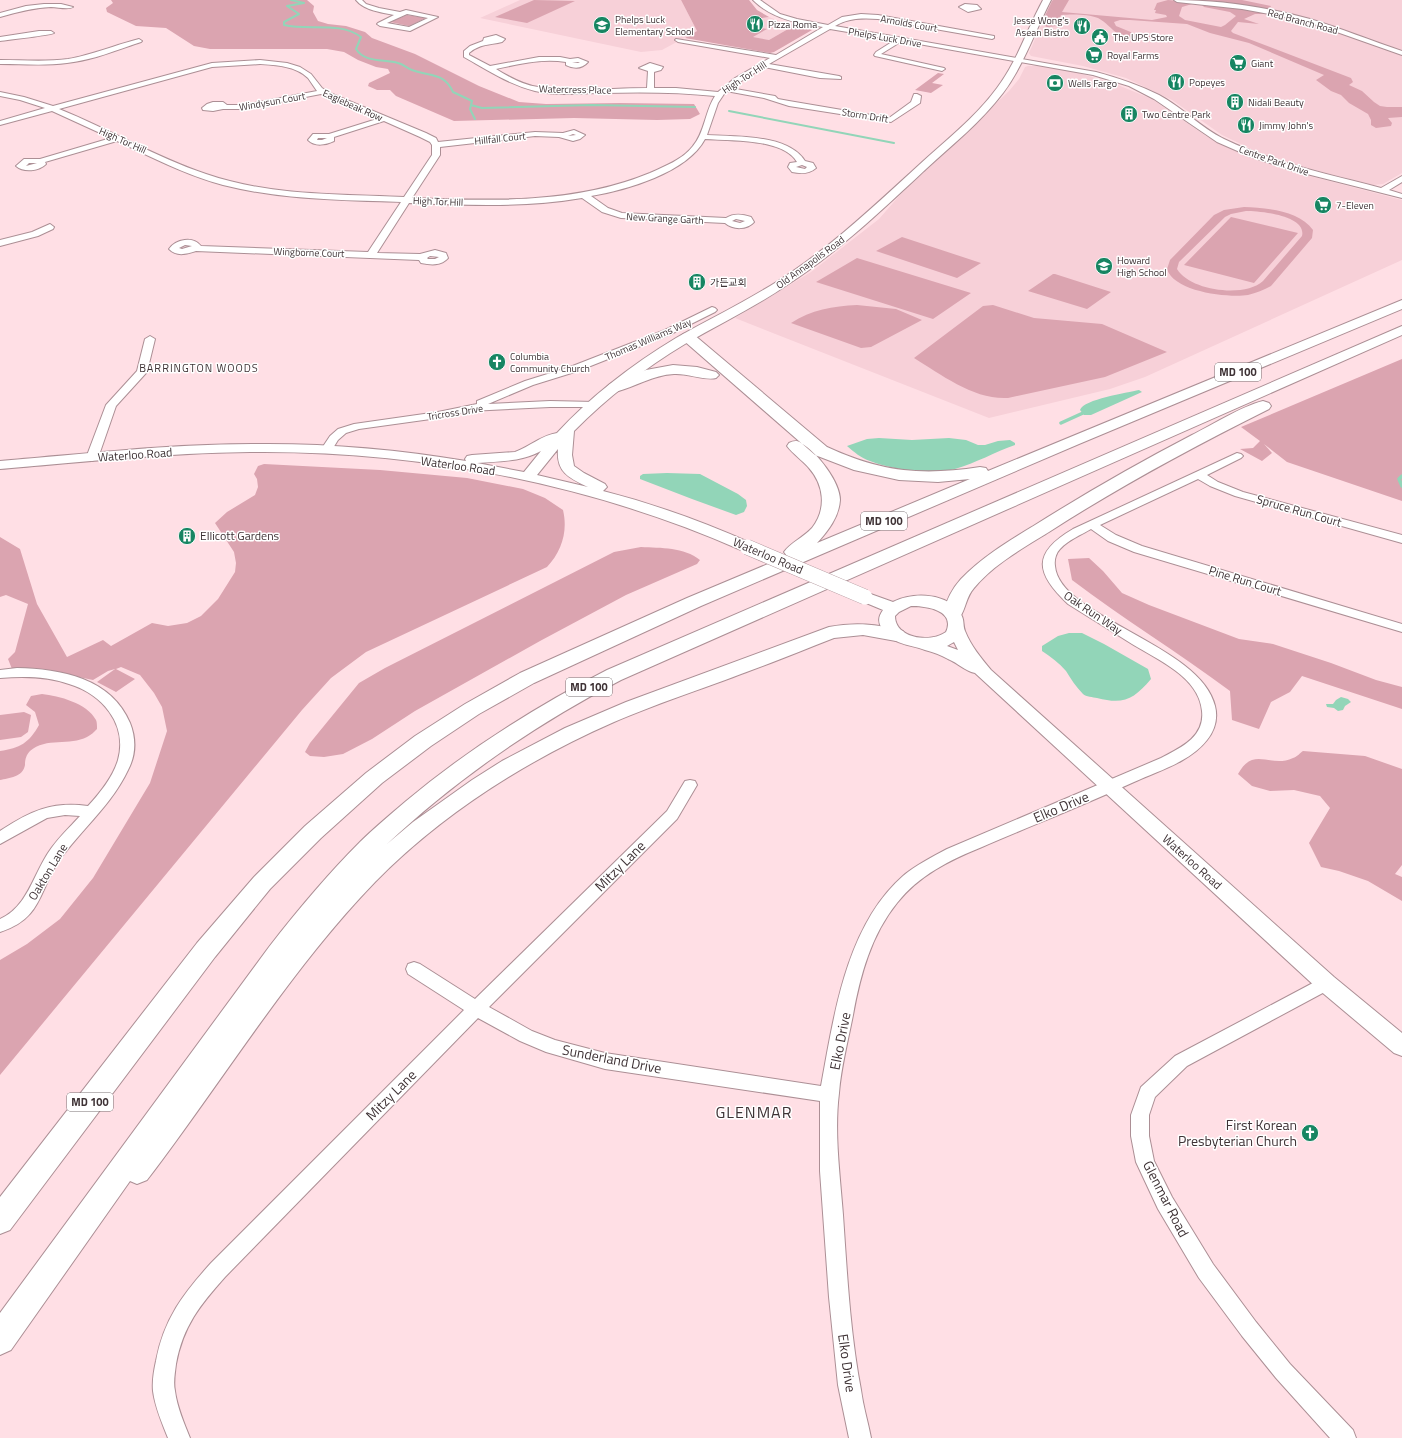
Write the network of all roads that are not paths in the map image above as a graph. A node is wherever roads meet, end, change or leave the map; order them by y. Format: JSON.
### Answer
{"nodes":[{"id":1,"x":359,"y":0,"type":"edge"},
{"id":2,"x":756,"y":0,"type":"edge"},
{"id":3,"x":1047,"y":0,"type":"edge"},
{"id":4,"x":1177,"y":0,"type":"edge"},
{"id":5,"x":70,"y":7,"type":"dead end"},
{"id":6,"x":401,"y":14,"type":"junction"},
{"id":7,"x":0,"y":15,"type":"edge"},
{"id":8,"x":827,"y":28,"type":"junction"},
{"id":9,"x":51,"y":33,"type":"dead end"},
{"id":10,"x":992,"y":38,"type":"dead end"},
{"id":11,"x":0,"y":39,"type":"edge"},
{"id":12,"x":678,"y":40,"type":"dead end"},
{"id":13,"x":899,"y":40,"type":"junction"},
{"id":14,"x":139,"y":41,"type":"dead end"},
{"id":15,"x":488,"y":42,"type":"dead end"},
{"id":16,"x":1402,"y":53,"type":"edge"},
{"id":17,"x":776,"y":57,"type":"junction"},
{"id":18,"x":1018,"y":60,"type":"junction"},
{"id":19,"x":570,"y":61,"type":"dead end"},
{"id":20,"x":0,"y":62,"type":"edge"},
{"id":21,"x":762,"y":65,"type":"junction"},
{"id":22,"x":488,"y":69,"type":"junction"},
{"id":23,"x":942,"y":69,"type":"dead end"},
{"id":24,"x":651,"y":70,"type":"dead end"},
{"id":25,"x":839,"y":78,"type":"dead end"},
{"id":26,"x":650,"y":89,"type":"junction"},
{"id":27,"x":722,"y":91,"type":"junction"},
{"id":28,"x":321,"y":92,"type":"junction"},
{"id":29,"x":0,"y":94,"type":"edge"},
{"id":30,"x":917,"y":96,"type":"dead end"},
{"id":31,"x":223,"y":107,"type":"dead end"},
{"id":32,"x":53,"y":108,"type":"junction"},
{"id":33,"x":384,"y":119,"type":"junction"},
{"id":34,"x":0,"y":123,"type":"edge"},
{"id":35,"x":563,"y":134,"type":"dead end"},
{"id":36,"x":330,"y":136,"type":"dead end"},
{"id":37,"x":118,"y":138,"type":"junction"},
{"id":38,"x":704,"y":138,"type":"junction"},
{"id":39,"x":436,"y":145,"type":"junction"},
{"id":40,"x":40,"y":161,"type":"dead end"},
{"id":41,"x":802,"y":163,"type":"dead end"},
{"id":42,"x":1402,"y":178,"type":"edge"},
{"id":43,"x":1383,"y":190,"type":"junction"},
{"id":44,"x":584,"y":195,"type":"junction"},
{"id":45,"x":1402,"y":196,"type":"edge"},
{"id":46,"x":406,"y":200,"type":"junction"},
{"id":47,"x":728,"y":221,"type":"dead end"},
{"id":48,"x":50,"y":227,"type":"dead end"},
{"id":49,"x":0,"y":243,"type":"edge"},
{"id":50,"x":196,"y":248,"type":"dead end"},
{"id":51,"x":371,"y":255,"type":"junction"},
{"id":52,"x":422,"y":257,"type":"dead end"},
{"id":53,"x":1402,"y":304,"type":"edge"},
{"id":54,"x":712,"y":310,"type":"dead end"},
{"id":55,"x":1402,"y":330,"type":"edge"},
{"id":56,"x":150,"y":339,"type":"dead end"},
{"id":57,"x":1402,"y":339,"type":"edge"},
{"id":58,"x":682,"y":340,"type":"junction"},
{"id":59,"x":711,"y":375,"type":"junction"},
{"id":60,"x":615,"y":387,"type":"junction"},
{"id":61,"x":595,"y":405,"type":"junction"},
{"id":62,"x":469,"y":408,"type":"junction"},
{"id":63,"x":567,"y":430,"type":"junction"},
{"id":64,"x":1073,"y":441,"type":"junction"},
{"id":65,"x":326,"y":451,"type":"junction"},
{"id":66,"x":1237,"y":456,"type":"dead end"},
{"id":67,"x":92,"y":458,"type":"junction"},
{"id":68,"x":422,"y":460,"type":"junction"},
{"id":69,"x":0,"y":465,"type":"edge"},
{"id":70,"x":1199,"y":474,"type":"junction"},
{"id":71,"x":527,"y":477,"type":"junction"},
{"id":72,"x":632,"y":504,"type":"junction"},
{"id":73,"x":1092,"y":525,"type":"junction"},
{"id":74,"x":1402,"y":539,"type":"edge"},
{"id":75,"x":694,"y":602,"type":"junction"},
{"id":76,"x":893,"y":608,"type":"junction"},
{"id":77,"x":953,"y":613,"type":"junction"},
{"id":78,"x":1402,"y":628,"type":"edge"},
{"id":79,"x":956,"y":630,"type":"junction"},
{"id":80,"x":896,"y":635,"type":"junction"},
{"id":81,"x":926,"y":644,"type":"junction"},
{"id":82,"x":0,"y":674,"type":"edge"},
{"id":83,"x":985,"y":674,"type":"junction"},
{"id":84,"x":690,"y":785,"type":"dead end"},
{"id":85,"x":1109,"y":787,"type":"junction"},
{"id":86,"x":93,"y":812,"type":"junction"},
{"id":87,"x":0,"y":838,"type":"edge"},
{"id":88,"x":0,"y":926,"type":"edge"},
{"id":89,"x":414,"y":969,"type":"dead end"},
{"id":90,"x":1326,"y":984,"type":"junction"},
{"id":91,"x":476,"y":1009,"type":"junction"},
{"id":92,"x":1402,"y":1046,"type":"edge"},
{"id":93,"x":829,"y":1095,"type":"junction"},
{"id":94,"x":0,"y":1220,"type":"edge"},
{"id":95,"x":0,"y":1340,"type":"edge"},
{"id":96,"x":179,"y":1438,"type":"edge"},
{"id":97,"x":860,"y":1438,"type":"edge"},
{"id":98,"x":1345,"y":1438,"type":"edge"}],
"edges":[{"from":1,"to":6,"type":"street"},
{"from":2,"to":8,"type":"street","name":"Phelps Luck Drive"},
{"from":3,"to":18,"type":"main road","name":"Old Annapolis Road"},
{"from":4,"to":16,"type":"street","name":"Red Branch Road"},
{"from":5,"to":7,"type":"street"},
{"from":6,"to":6,"type":"street"},
{"from":8,"to":10,"type":"street","name":"Arnolds Court"},
{"from":8,"to":13,"type":"street","name":"Phelps Luck Drive"},
{"from":8,"to":17,"type":"street","name":"High Tor Hill"},
{"from":9,"to":11,"type":"street"},
{"from":12,"to":17,"type":"street"},
{"from":13,"to":18,"type":"street","name":"Phelps Luck Drive"},
{"from":13,"to":23,"type":"street"},
{"from":14,"to":20,"type":"street"},
{"from":15,"to":22,"type":"street","name":"Watercress Place"},
{"from":17,"to":21,"type":"street","name":"High Tor Hill"},
{"from":18,"to":43,"type":"street","name":"Centre Park Drive"},
{"from":18,"to":58,"type":"main road","name":"Old Annapolis Road"},
{"from":19,"to":22,"type":"street"},
{"from":21,"to":25,"type":"street"},
{"from":21,"to":27,"type":"street","name":"High Tor Hill"},
{"from":22,"to":26,"type":"street","name":"Watercress Place"},
{"from":24,"to":26,"type":"street"},
{"from":26,"to":27,"type":"street","name":"Watercress Place"},
{"from":27,"to":30,"type":"street","name":"Storm Drift"},
{"from":27,"to":38,"type":"street","name":"High Tor Hill"},
{"from":28,"to":31,"type":"street","name":"Windysun Court"},
{"from":28,"to":32,"type":"street","name":"Eaglebeak Row"},
{"from":28,"to":33,"type":"street","name":"Eaglebeak Row"},
{"from":29,"to":32,"type":"street","name":"High Tor Hill"},
{"from":32,"to":34,"type":"street","name":"Eaglebeak Row"},
{"from":32,"to":37,"type":"street","name":"High Tor Hill"},
{"from":33,"to":36,"type":"street"},
{"from":33,"to":39,"type":"street","name":"Eaglebeak Row"},
{"from":35,"to":39,"type":"street","name":"Hillfall Court"},
{"from":37,"to":40,"type":"street"},
{"from":37,"to":46,"type":"street","name":"High Tor Hill"},
{"from":38,"to":41,"type":"street"},
{"from":38,"to":44,"type":"street","name":"High Tor Hill"},
{"from":39,"to":46,"type":"street"},
{"from":42,"to":43,"type":"street"},
{"from":43,"to":45,"type":"street","name":"Centre Park Drive"},
{"from":44,"to":46,"type":"street","name":"High Tor Hill"},
{"from":44,"to":47,"type":"street","name":"New Grange Garth"},
{"from":46,"to":51,"type":"street"},
{"from":48,"to":49,"type":"street"},
{"from":50,"to":51,"type":"street","name":"Wingborne Court"},
{"from":51,"to":52,"type":"street","name":"Wingborne Court"},
{"from":53,"to":64,"type":"highway","number":"MD 100"},
{"from":54,"to":62,"type":"street","name":"Thomas Williams Way"},
{"from":55,"to":95,"type":"highway","number":"MD 100"},
{"from":56,"to":67,"type":"street"},
{"from":57,"to":77,"type":"highway"},
{"from":58,"to":59,"type":"highway"},
{"from":58,"to":60,"type":"main road","name":"Old Annapolis Road"},
{"from":58,"to":64,"type":"highway"},
{"from":59,"to":60,"type":"highway"},
{"from":59,"to":75,"type":"highway"},
{"from":60,"to":61,"type":"main road","name":"Old Annapolis Road"},
{"from":61,"to":62,"type":"street","name":"Tricross Drive"},
{"from":61,"to":63,"type":"main road","name":"Old Annapolis Road"},
{"from":62,"to":65,"type":"street","name":"Tricross Drive"},
{"from":63,"to":68,"type":"main road"},
{"from":63,"to":71,"type":"main road","name":"Old Annapolis Road"},
{"from":63,"to":72,"type":"main road"},
{"from":64,"to":75,"type":"highway","number":"MD 100"},
{"from":65,"to":67,"type":"main road","name":"Waterloo Road"},
{"from":65,"to":68,"type":"main road","name":"Waterloo Road"},
{"from":66,"to":70,"type":"street","name":"Oak Run Way"},
{"from":67,"to":69,"type":"main road","name":"Waterloo Road"},
{"from":68,"to":71,"type":"main road","name":"Waterloo Road"},
{"from":70,"to":73,"type":"street","name":"Oak Run Way"},
{"from":70,"to":74,"type":"street","name":"Spruce Run Court"},
{"from":71,"to":72,"type":"main road","name":"Waterloo Road"},
{"from":72,"to":76,"type":"main road","name":"Waterloo Road","bridge":true},
{"from":73,"to":78,"type":"street","name":"Pine Run Court"},
{"from":73,"to":85,"type":"street","name":"Oak Run Way"},
{"from":75,"to":94,"type":"highway","number":"MD 100"},
{"from":76,"to":77,"type":"main road"},
{"from":76,"to":80,"type":"main road"},
{"from":77,"to":79,"type":"main road"},
{"from":79,"to":81,"type":"main road"},
{"from":79,"to":83,"type":"main road","name":"Waterloo Road"},
{"from":80,"to":81,"type":"main road"},
{"from":80,"to":95,"type":"highway"},
{"from":81,"to":83,"type":"main road","name":"Waterloo Road"},
{"from":82,"to":86,"type":"street","name":"Oakton Lane"},
{"from":83,"to":85,"type":"main road","name":"Waterloo Road"},
{"from":84,"to":91,"type":"street","name":"Mitzy Lane"},
{"from":85,"to":90,"type":"main road","name":"Waterloo Road"},
{"from":85,"to":93,"type":"street","name":"Elko Drive"},
{"from":86,"to":87,"type":"street"},
{"from":86,"to":88,"type":"street","name":"Oakton Lane"},
{"from":89,"to":91,"type":"street","name":"Sunderland Drive"},
{"from":90,"to":92,"type":"main road","name":"Waterloo Road"},
{"from":90,"to":98,"type":"street","name":"Glenmar Road"},
{"from":91,"to":93,"type":"street","name":"Sunderland Drive"},
{"from":91,"to":96,"type":"street","name":"Mitzy Lane"},
{"from":93,"to":97,"type":"street","name":"Elko Drive"}]}
